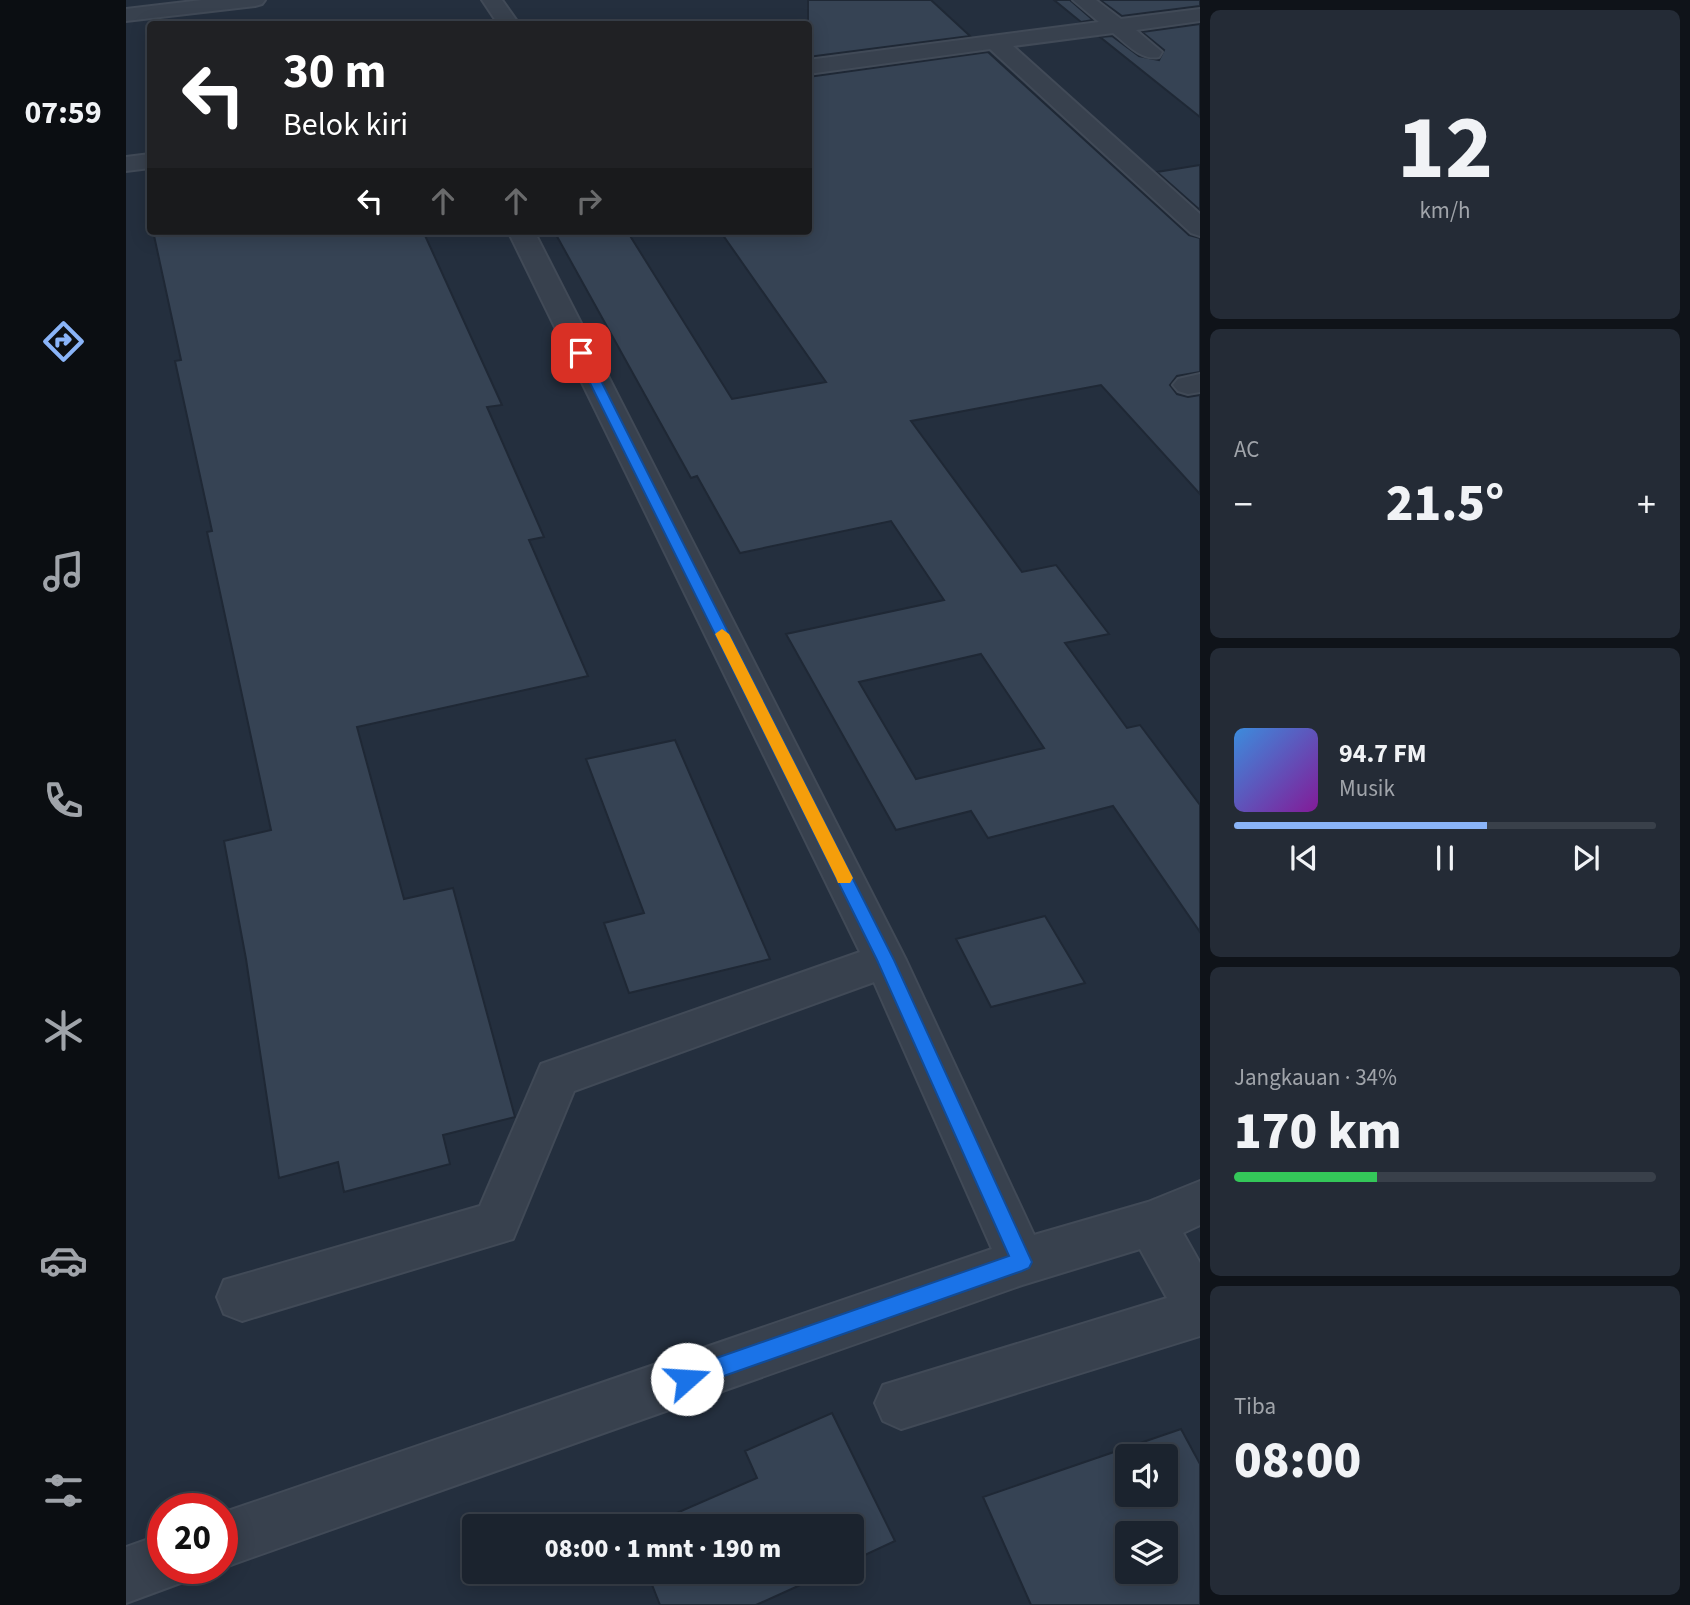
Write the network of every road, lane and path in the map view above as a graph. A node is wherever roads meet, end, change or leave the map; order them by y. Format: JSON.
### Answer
{"nodes":[{"id":1,"x":255,"y":0,"type":"edge"},
{"id":2,"x":492,"y":0,"type":"edge"},
{"id":3,"x":1083,"y":0,"type":"edge"},
{"id":4,"x":218,"y":3,"type":"edge"},
{"id":5,"x":126,"y":15,"type":"edge"},
{"id":6,"x":1200,"y":15,"type":"edge"},
{"id":7,"x":506,"y":21,"type":"edge"},
{"id":8,"x":1118,"y":26,"type":"junction"},
{"id":9,"x":994,"y":41,"type":"junction"},
{"id":10,"x":1151,"y":52,"type":"dead end"},
{"id":11,"x":812,"y":66,"type":"edge"},
{"id":12,"x":147,"y":160,"type":"edge"},
{"id":13,"x":126,"y":164,"type":"edge"},
{"id":14,"x":1200,"y":228,"type":"edge"},
{"id":15,"x":523,"y":235,"type":"edge"},
{"id":16,"x":886,"y":960,"type":"junction"},
{"id":17,"x":1200,"y":1203,"type":"edge"},
{"id":18,"x":1150,"y":1223,"type":"junction"},
{"id":19,"x":1022,"y":1262,"type":"junction"},
{"id":20,"x":242,"y":1297,"type":"dead end"},
{"id":21,"x":1200,"y":1311,"type":"edge"},
{"id":22,"x":901,"y":1403,"type":"dead end"},
{"id":23,"x":238,"y":1535,"type":"edge"},
{"id":24,"x":147,"y":1567,"type":"edge"},
{"id":25,"x":126,"y":1574,"type":"edge"}],
"edges":[{"from":1,"to":4,"type":"lane"},
{"from":2,"to":7,"type":"lane"},
{"from":3,"to":8,"type":"lane"},
{"from":4,"to":5,"type":"lane"},
{"from":6,"to":8,"type":"lane"},
{"from":8,"to":9,"type":"lane"},
{"from":8,"to":10,"type":"lane"},
{"from":9,"to":11,"type":"lane"},
{"from":9,"to":14,"type":"lane"},
{"from":12,"to":13,"type":"lane"},
{"from":15,"to":16,"type":"lane"},
{"from":16,"to":19,"type":"lane"},
{"from":16,"to":20,"type":"lane"},
{"from":17,"to":18,"type":"lane"},
{"from":18,"to":19,"type":"lane"},
{"from":18,"to":21,"type":"lane"},
{"from":19,"to":23,"type":"lane"},
{"from":21,"to":22,"type":"lane"},
{"from":24,"to":25,"type":"lane"}]}
